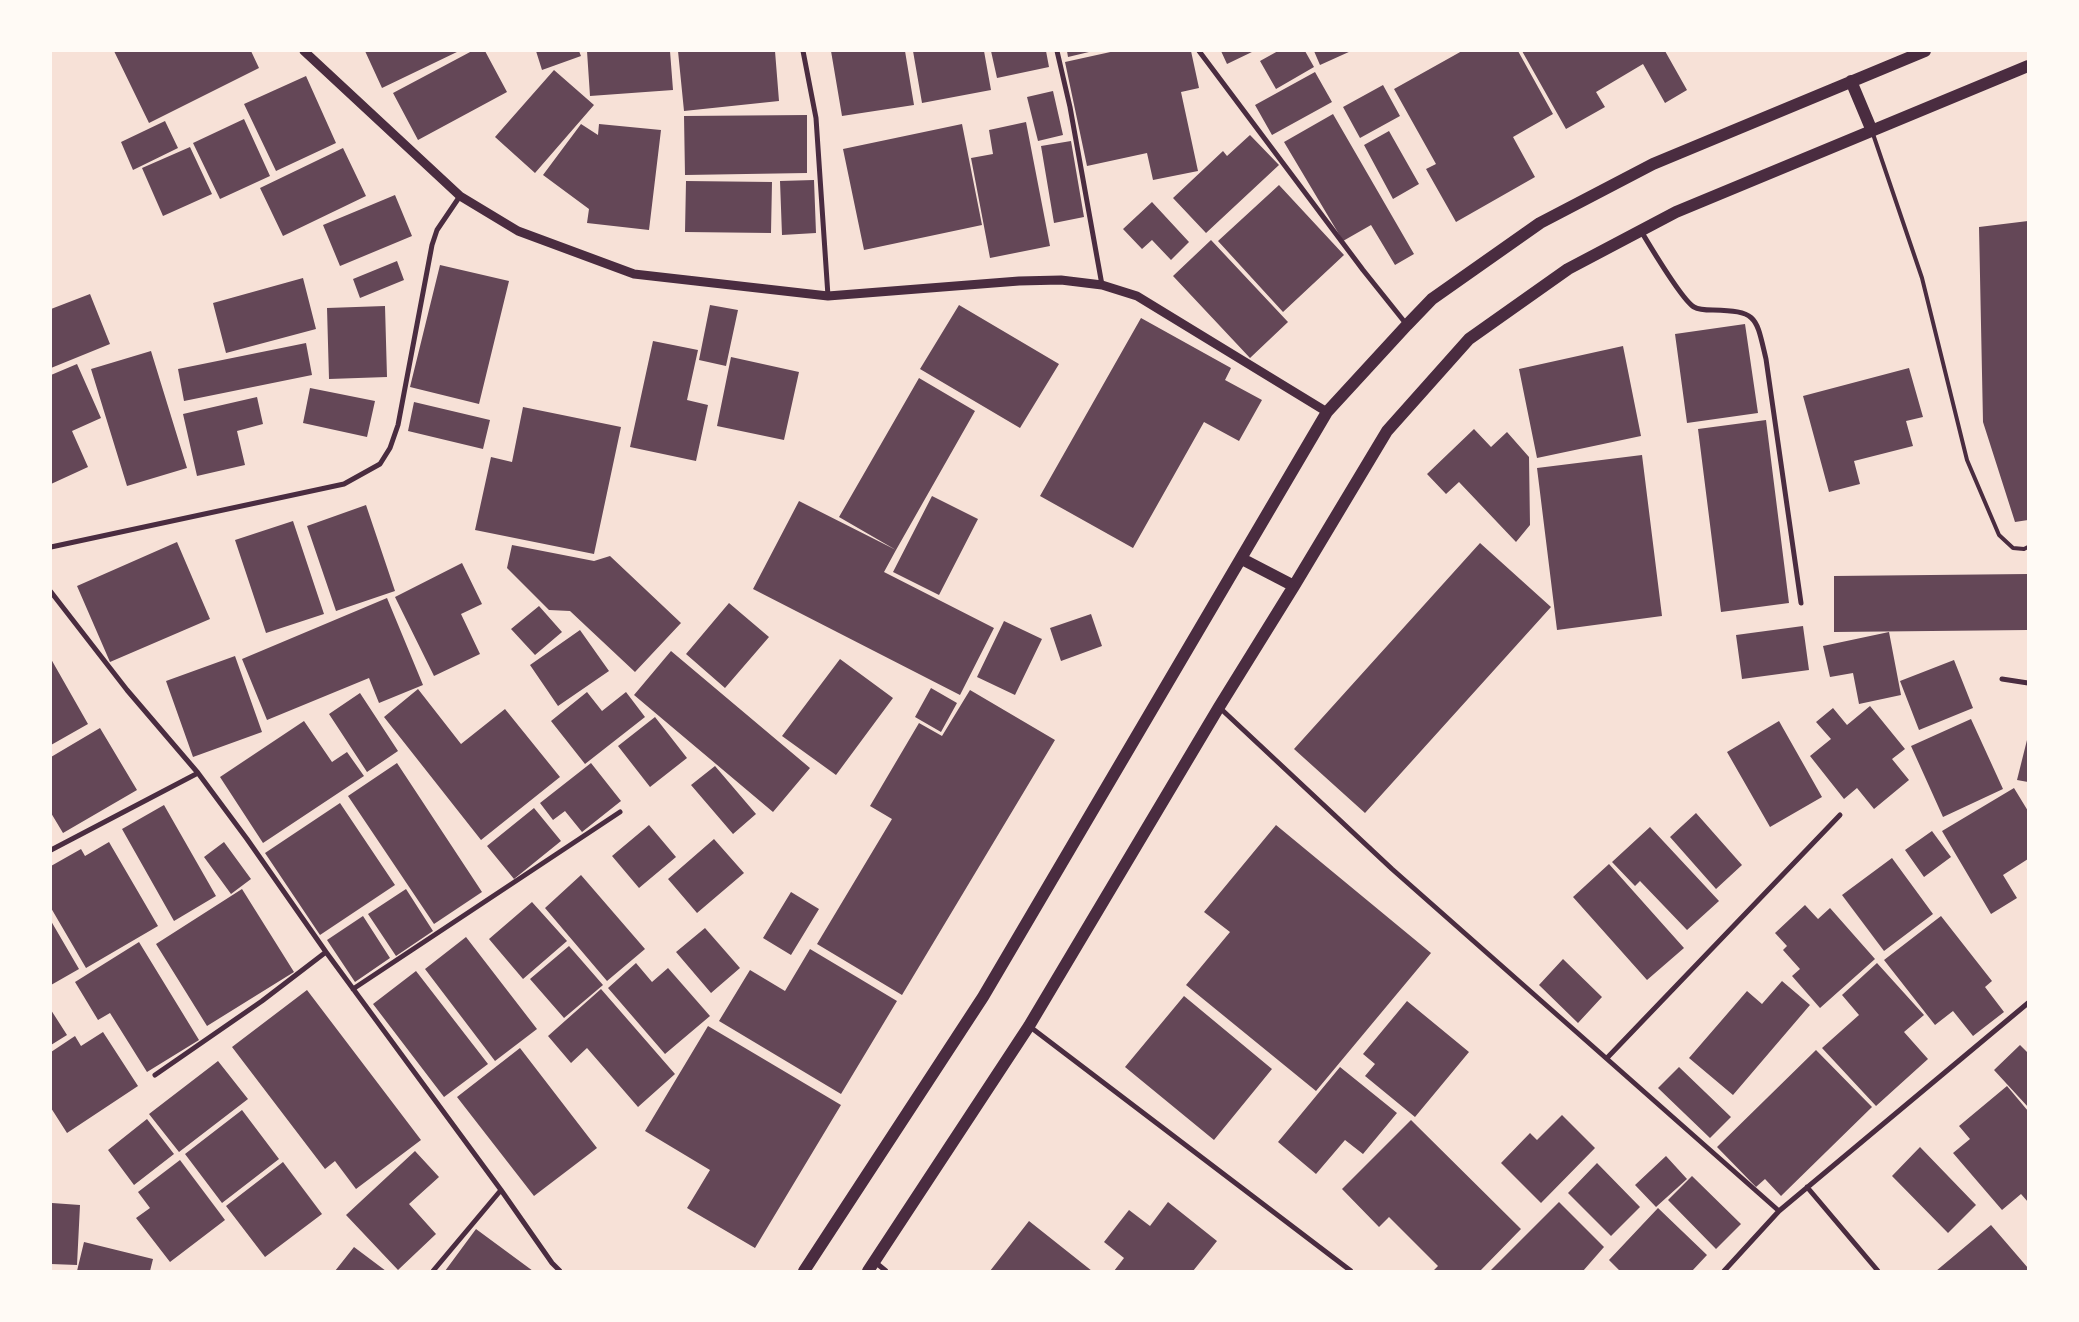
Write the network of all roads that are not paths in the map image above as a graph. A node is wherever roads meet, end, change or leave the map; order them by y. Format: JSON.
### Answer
{"nodes":[{"id":1,"x":304,"y":51,"type":"edge"},
{"id":2,"x":803,"y":51,"type":"edge"},
{"id":3,"x":1058,"y":51,"type":"edge"},
{"id":4,"x":1199,"y":51,"type":"edge"},
{"id":5,"x":1924,"y":51,"type":"edge"},
{"id":6,"x":2028,"y":66,"type":"edge"},
{"id":7,"x":1851,"y":81,"type":"junction"},
{"id":8,"x":1872,"y":131,"type":"junction"},
{"id":9,"x":460,"y":196,"type":"junction"},
{"id":10,"x":1641,"y":231,"type":"junction"},
{"id":11,"x":1102,"y":285,"type":"junction"},
{"id":12,"x":828,"y":296,"type":"junction"},
{"id":13,"x":1407,"y":325,"type":"junction"},
{"id":14,"x":1327,"y":412,"type":"junction"},
{"id":15,"x":51,"y":547,"type":"edge"},
{"id":16,"x":2028,"y":547,"type":"edge"},
{"id":17,"x":1242,"y":559,"type":"junction"},
{"id":18,"x":1294,"y":586,"type":"junction"},
{"id":19,"x":51,"y":592,"type":"edge"},
{"id":20,"x":1801,"y":603,"type":"dead end"},
{"id":21,"x":2002,"y":679,"type":"dead end"},
{"id":22,"x":2028,"y":683,"type":"edge"},
{"id":23,"x":1218,"y":707,"type":"junction"},
{"id":24,"x":198,"y":773,"type":"junction"},
{"id":25,"x":620,"y":812,"type":"dead end"},
{"id":26,"x":1840,"y":815,"type":"dead end"},
{"id":27,"x":51,"y":850,"type":"edge"},
{"id":28,"x":326,"y":952,"type":"junction"},
{"id":29,"x":354,"y":989,"type":"junction"},
{"id":30,"x":2028,"y":1003,"type":"edge"},
{"id":31,"x":1029,"y":1026,"type":"junction"},
{"id":32,"x":1607,"y":1058,"type":"junction"},
{"id":33,"x":155,"y":1075,"type":"dead end"},
{"id":34,"x":1807,"y":1187,"type":"junction"},
{"id":35,"x":501,"y":1190,"type":"junction"},
{"id":36,"x":1779,"y":1211,"type":"junction"},
{"id":37,"x":871,"y":1266,"type":"edge"},
{"id":38,"x":433,"y":1271,"type":"edge"},
{"id":39,"x":560,"y":1271,"type":"edge"},
{"id":40,"x":804,"y":1271,"type":"edge"},
{"id":41,"x":886,"y":1271,"type":"edge"},
{"id":42,"x":1351,"y":1271,"type":"edge"},
{"id":43,"x":1724,"y":1271,"type":"edge"},
{"id":44,"x":1878,"y":1271,"type":"edge"}],
"edges":[{"from":1,"to":9,"type":"street"},
{"from":2,"to":12,"type":"street"},
{"from":3,"to":11,"type":"street"},
{"from":4,"to":13,"type":"street"},
{"from":5,"to":7,"type":"main road"},
{"from":6,"to":8,"type":"main road"},
{"from":7,"to":8,"type":"main road"},
{"from":7,"to":13,"type":"main road"},
{"from":8,"to":10,"type":"main road"},
{"from":8,"to":16,"type":"lane"},
{"from":9,"to":12,"type":"street"},
{"from":9,"to":15,"type":"street"},
{"from":10,"to":18,"type":"main road"},
{"from":10,"to":20,"type":"street"},
{"from":11,"to":12,"type":"street"},
{"from":11,"to":14,"type":"street"},
{"from":13,"to":14,"type":"main road"},
{"from":14,"to":17,"type":"main road"},
{"from":17,"to":18,"type":"main road"},
{"from":17,"to":40,"type":"main road"},
{"from":18,"to":23,"type":"main road"},
{"from":19,"to":24,"type":"street"},
{"from":21,"to":22,"type":"street"},
{"from":23,"to":31,"type":"main road"},
{"from":23,"to":32,"type":"street"},
{"from":24,"to":27,"type":"street"},
{"from":24,"to":28,"type":"street"},
{"from":25,"to":29,"type":"street"},
{"from":26,"to":32,"type":"street"},
{"from":28,"to":29,"type":"street"},
{"from":28,"to":33,"type":"street"},
{"from":29,"to":35,"type":"street"},
{"from":30,"to":34,"type":"street"},
{"from":31,"to":37,"type":"main road"},
{"from":31,"to":42,"type":"street"},
{"from":32,"to":36,"type":"street"},
{"from":34,"to":36,"type":"street"},
{"from":34,"to":44,"type":"street"},
{"from":35,"to":38,"type":"street"},
{"from":35,"to":39,"type":"street"},
{"from":36,"to":43,"type":"street"},
{"from":37,"to":41,"type":"street"}]}
